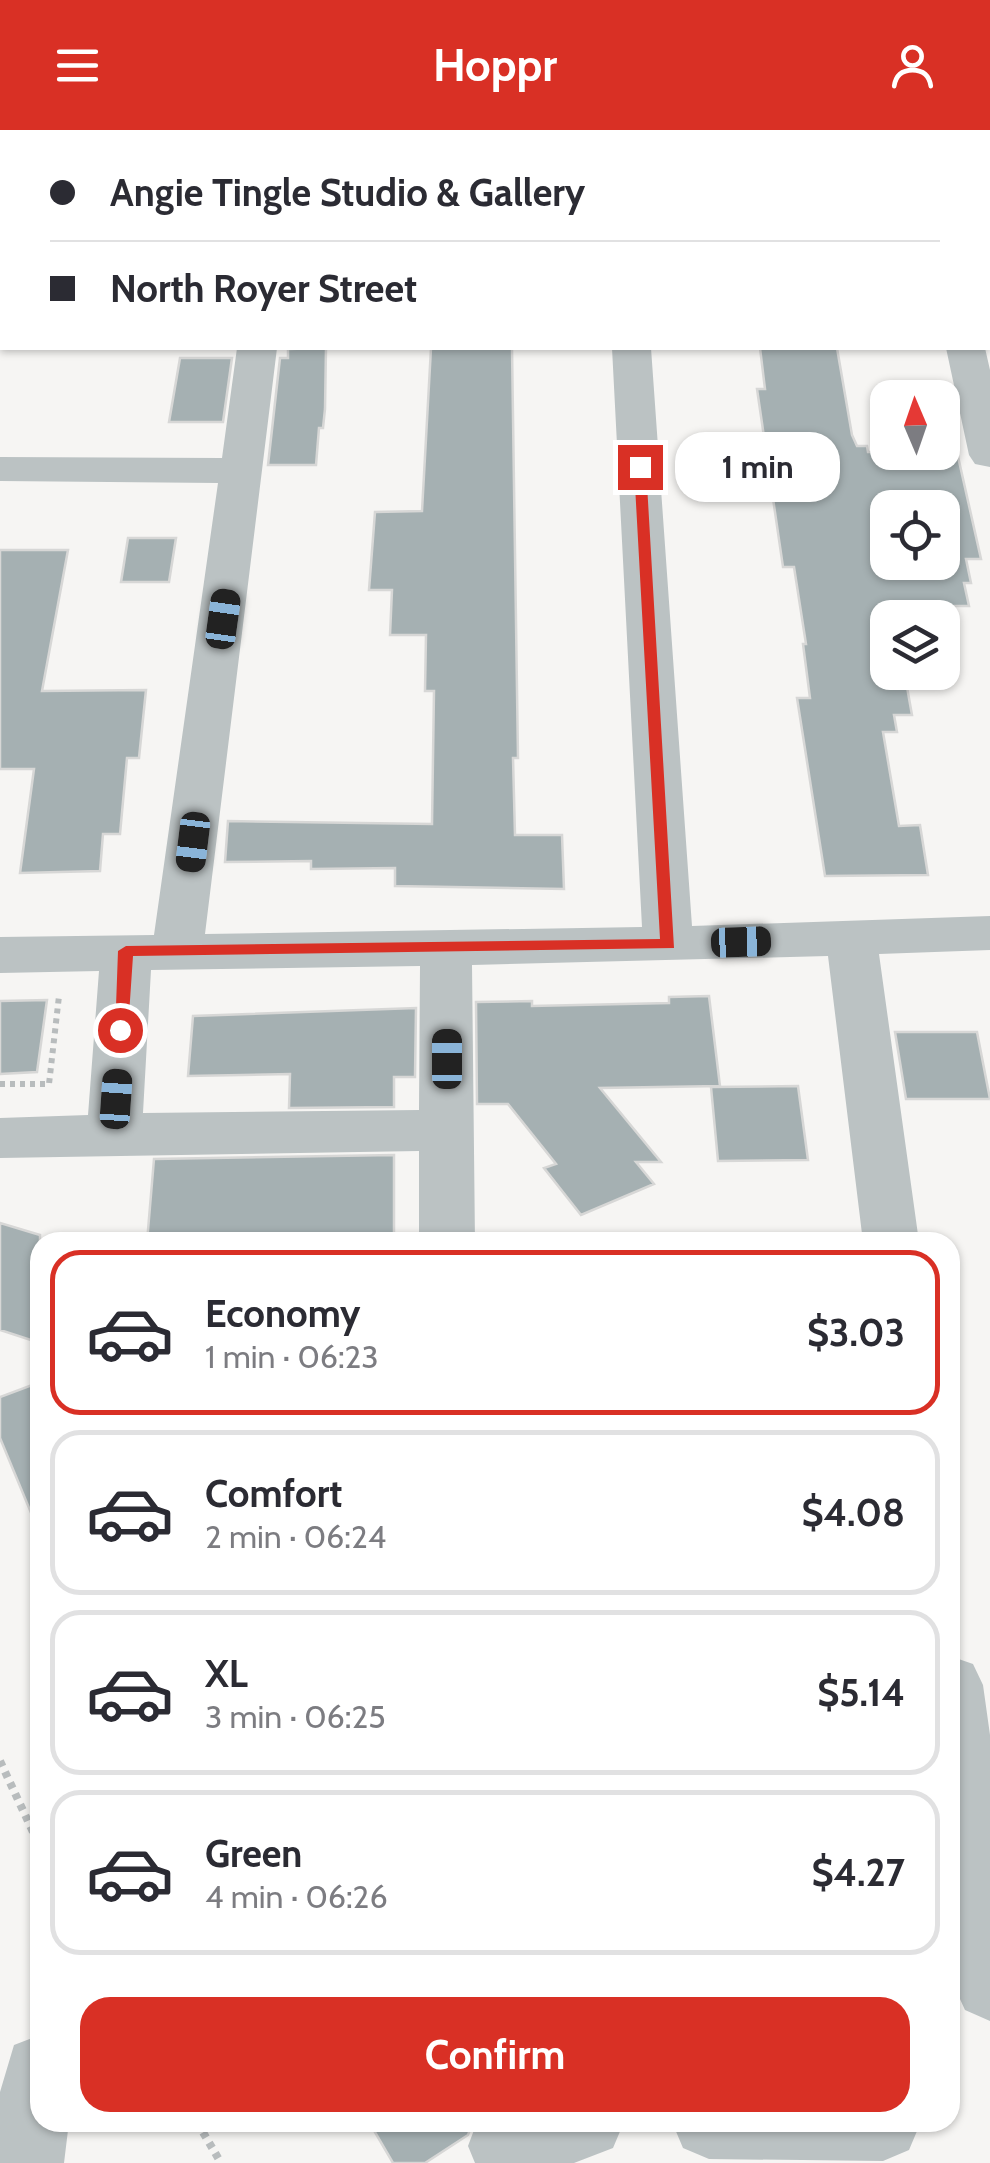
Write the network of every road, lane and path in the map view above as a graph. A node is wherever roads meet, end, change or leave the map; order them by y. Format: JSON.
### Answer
{"nodes":[{"id":1,"x":258,"y":350,"type":"edge"},
{"id":2,"x":632,"y":350,"type":"edge"},
{"id":3,"x":964,"y":350,"type":"edge"},
{"id":4,"x":990,"y":455,"type":"edge"},
{"id":5,"x":0,"y":470,"type":"edge"},
{"id":6,"x":242,"y":471,"type":"junction"},
{"id":7,"x":990,"y":934,"type":"edge"},
{"id":8,"x":851,"y":938,"type":"junction"},
{"id":9,"x":668,"y":944,"type":"junction"},
{"id":10,"x":446,"y":946,"type":"junction"},
{"id":11,"x":178,"y":950,"type":"junction"},
{"id":12,"x":126,"y":951,"type":"junction"},
{"id":13,"x":0,"y":956,"type":"edge"},
{"id":14,"x":58,"y":996,"type":"dead end"},
{"id":15,"x":0,"y":1084,"type":"edge"},
{"id":16,"x":447,"y":1130,"type":"junction"},
{"id":17,"x":114,"y":1134,"type":"junction"},
{"id":18,"x":0,"y":1138,"type":"edge"},
{"id":19,"x":448,"y":1232,"type":"edge"},
{"id":20,"x":890,"y":1232,"type":"edge"},
{"id":21,"x":0,"y":1761,"type":"edge"},
{"id":22,"x":960,"y":1761,"type":"edge"},
{"id":23,"x":30,"y":1826,"type":"edge"},
{"id":24,"x":990,"y":1986,"type":"edge"},
{"id":25,"x":31,"y":2132,"type":"edge"},
{"id":26,"x":203,"y":2132,"type":"edge"},
{"id":27,"x":548,"y":2132,"type":"edge"},
{"id":28,"x":502,"y":2144,"type":"edge"},
{"id":29,"x":26,"y":2163,"type":"edge"},
{"id":30,"x":221,"y":2163,"type":"edge"}],
"edges":[{"from":1,"to":6,"type":"street"},
{"from":2,"to":9,"type":"street"},
{"from":3,"to":4,"type":"street"},
{"from":5,"to":6,"type":"street"},
{"from":6,"to":11,"type":"street"},
{"from":7,"to":8,"type":"street"},
{"from":8,"to":9,"type":"street"},
{"from":8,"to":20,"type":"street"},
{"from":9,"to":10,"type":"street"},
{"from":10,"to":11,"type":"street"},
{"from":10,"to":16,"type":"street"},
{"from":11,"to":12,"type":"street"},
{"from":12,"to":13,"type":"street"},
{"from":12,"to":17,"type":"street"},
{"from":14,"to":15,"type":"path"},
{"from":16,"to":17,"type":"street"},
{"from":16,"to":19,"type":"street"},
{"from":17,"to":18,"type":"street"},
{"from":21,"to":23,"type":"path"},
{"from":22,"to":24,"type":"street"},
{"from":25,"to":29,"type":"street"},
{"from":26,"to":30,"type":"path"},
{"from":27,"to":28,"type":"street"}]}
